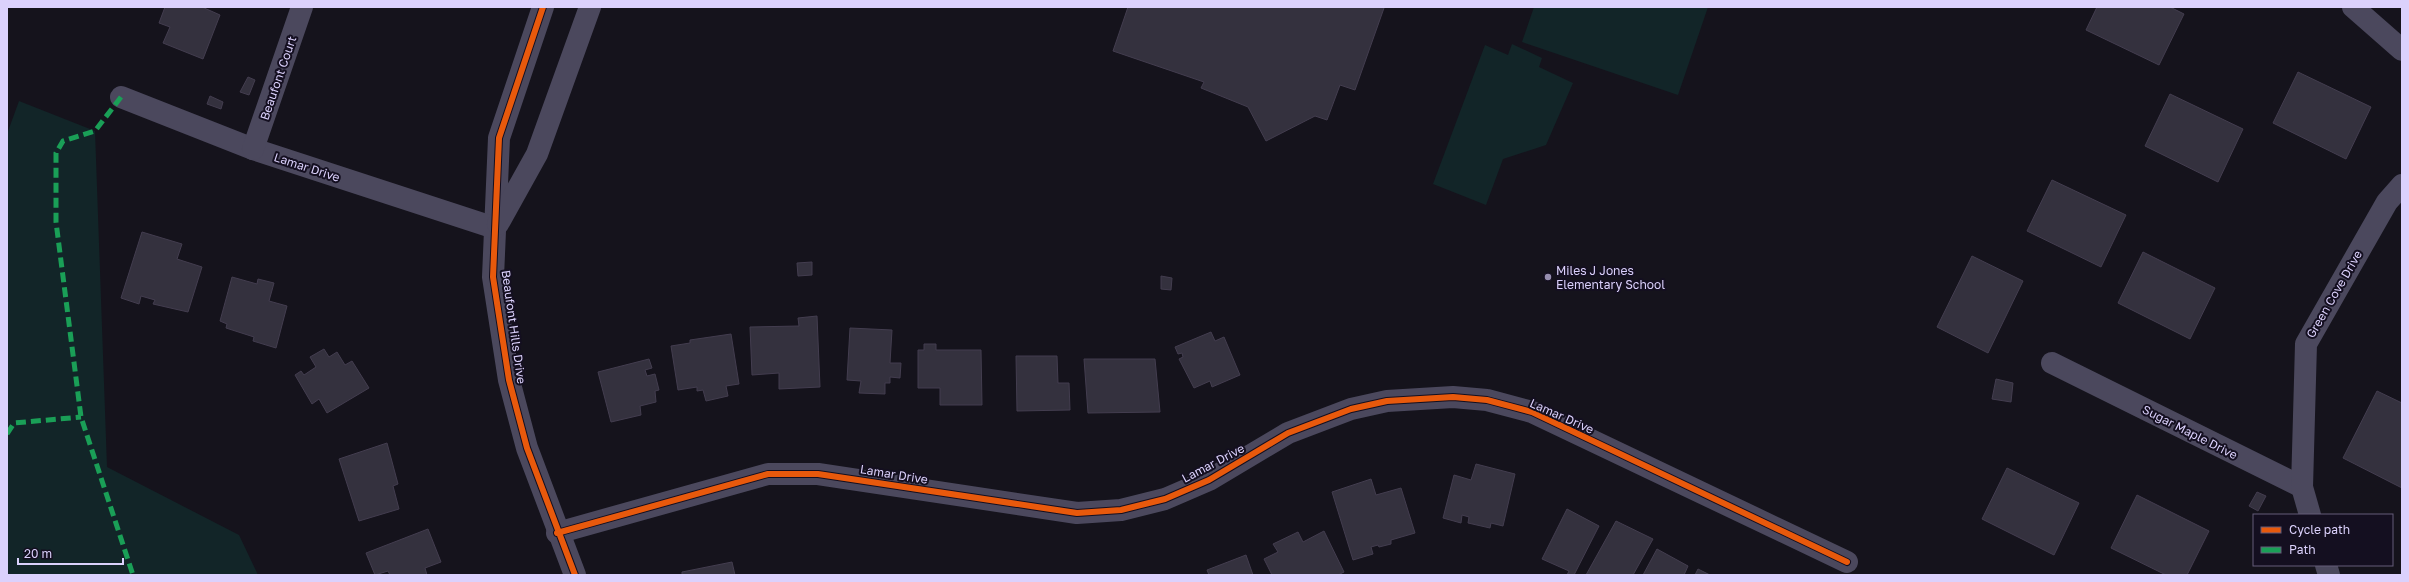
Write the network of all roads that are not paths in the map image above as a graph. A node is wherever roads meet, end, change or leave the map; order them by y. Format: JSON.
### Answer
{"nodes":[{"id":1,"x":302,"y":7,"type":"edge"},
{"id":2,"x":543,"y":7,"type":"edge"},
{"id":3,"x":590,"y":7,"type":"edge"},
{"id":4,"x":2353,"y":7,"type":"edge"},
{"id":5,"x":2402,"y":50,"type":"edge"},
{"id":6,"x":121,"y":97,"type":"dead end"},
{"id":7,"x":253,"y":149,"type":"junction"},
{"id":8,"x":2402,"y":185,"type":"edge"},
{"id":9,"x":495,"y":228,"type":"junction"},
{"id":10,"x":2052,"y":363,"type":"dead end"},
{"id":11,"x":2302,"y":488,"type":"junction"},
{"id":12,"x":2310,"y":514,"type":"edge"},
{"id":13,"x":557,"y":533,"type":"junction"},
{"id":14,"x":1847,"y":562,"type":"dead end"},
{"id":15,"x":575,"y":575,"type":"edge"}],
"edges":[{"from":1,"to":7,"type":"street","name":"Beaufont Court"},
{"from":2,"to":9,"type":"street","name":"Beaufont Hills Drive"},
{"from":3,"to":9,"type":"street","name":"Beaufont Hills Drive"},
{"from":4,"to":5,"type":"street"},
{"from":6,"to":7,"type":"street","name":"Lamar Drive"},
{"from":7,"to":9,"type":"street","name":"Lamar Drive"},
{"from":8,"to":11,"type":"street","name":"Green Cove Drive"},
{"from":9,"to":13,"type":"street","name":"Beaufont Hills Drive"},
{"from":10,"to":11,"type":"street","name":"Sugar Maple Drive"},
{"from":11,"to":12,"type":"street"},
{"from":13,"to":14,"type":"street","name":"Lamar Drive"},
{"from":13,"to":15,"type":"street","name":"Beaufont Hills Drive"}]}
